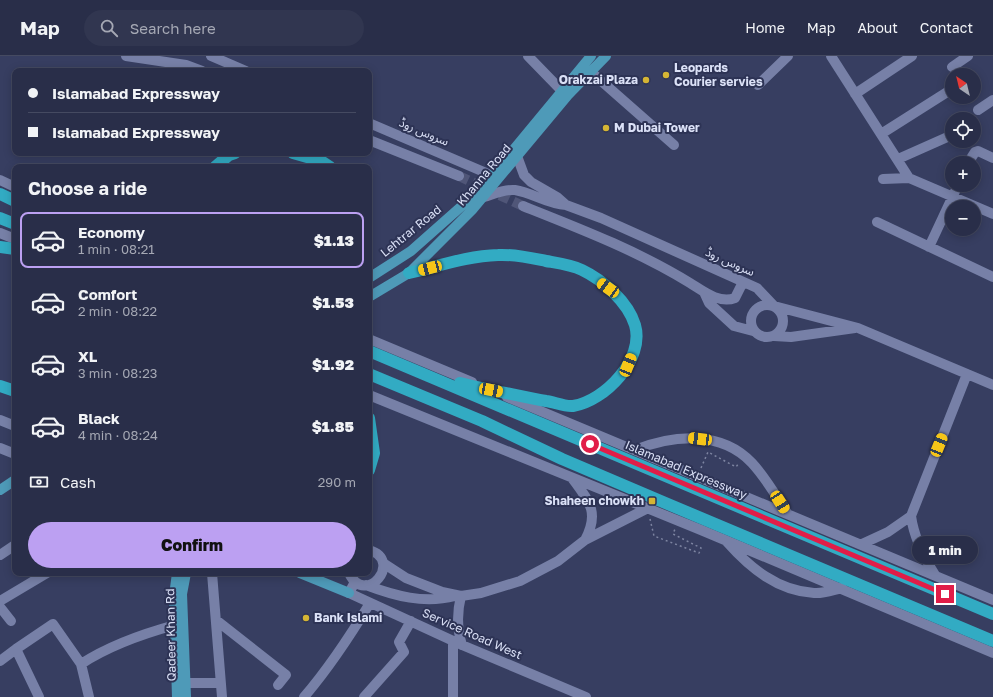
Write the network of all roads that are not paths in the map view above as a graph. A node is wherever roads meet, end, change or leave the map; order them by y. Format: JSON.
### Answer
{"nodes":[{"id":1,"x":211,"y":56,"type":"edge"},
{"id":2,"x":528,"y":56,"type":"edge"},
{"id":3,"x":591,"y":56,"type":"edge"},
{"id":4,"x":606,"y":56,"type":"edge"},
{"id":5,"x":788,"y":56,"type":"edge"},
{"id":6,"x":831,"y":56,"type":"edge"},
{"id":7,"x":912,"y":56,"type":"edge"},
{"id":8,"x":968,"y":56,"type":"edge"},
{"id":9,"x":132,"y":57,"type":"edge"},
{"id":10,"x":952,"y":67,"type":"dead end"},
{"id":11,"x":194,"y":68,"type":"edge"},
{"id":12,"x":239,"y":68,"type":"edge"},
{"id":13,"x":591,"y":72,"type":"junction"},
{"id":14,"x":758,"y":85,"type":"dead end"},
{"id":15,"x":561,"y":90,"type":"junction"},
{"id":16,"x":945,"y":93,"type":"edge"},
{"id":17,"x":856,"y":94,"type":"junction"},
{"id":18,"x":993,"y":100,"type":"edge"},
{"id":19,"x":978,"y":110,"type":"dead end"},
{"id":20,"x":372,"y":124,"type":"edge"},
{"id":21,"x":881,"y":134,"type":"junction"},
{"id":22,"x":945,"y":138,"type":"edge"},
{"id":23,"x":372,"y":141,"type":"edge"},
{"id":24,"x":674,"y":145,"type":"dead end"},
{"id":25,"x":228,"y":156,"type":"edge"},
{"id":26,"x":304,"y":156,"type":"edge"},
{"id":27,"x":517,"y":156,"type":"junction"},
{"id":28,"x":972,"y":156,"type":"edge"},
{"id":29,"x":993,"y":158,"type":"edge"},
{"id":30,"x":898,"y":159,"type":"junction"},
{"id":31,"x":218,"y":164,"type":"edge"},
{"id":32,"x":326,"y":164,"type":"edge"},
{"id":33,"x":491,"y":175,"type":"junction"},
{"id":34,"x":459,"y":176,"type":"tunnel mouth"},
{"id":35,"x":908,"y":178,"type":"junction"},
{"id":36,"x":883,"y":179,"type":"dead end"},
{"id":37,"x":0,"y":180,"type":"edge"},
{"id":38,"x":12,"y":186,"type":"edge"},
{"id":39,"x":954,"y":192,"type":"edge"},
{"id":40,"x":0,"y":194,"type":"edge"},
{"id":41,"x":484,"y":197,"type":"junction"},
{"id":42,"x":952,"y":197,"type":"junction"},
{"id":43,"x":12,"y":200,"type":"edge"},
{"id":44,"x":566,"y":205,"type":"junction"},
{"id":45,"x":523,"y":206,"type":"tunnel mouth"},
{"id":46,"x":993,"y":214,"type":"edge"},
{"id":47,"x":0,"y":218,"type":"edge"},
{"id":48,"x":877,"y":222,"type":"dead end"},
{"id":49,"x":12,"y":223,"type":"edge"},
{"id":50,"x":0,"y":232,"type":"edge"},
{"id":51,"x":12,"y":238,"type":"edge"},
{"id":52,"x":0,"y":247,"type":"edge"},
{"id":53,"x":929,"y":247,"type":"junction"},
{"id":54,"x":12,"y":249,"type":"edge"},
{"id":55,"x":410,"y":273,"type":"junction"},
{"id":56,"x":372,"y":276,"type":"edge"},
{"id":57,"x":993,"y":276,"type":"edge"},
{"id":58,"x":743,"y":282,"type":"junction"},
{"id":59,"x":704,"y":292,"type":"junction"},
{"id":60,"x":372,"y":295,"type":"edge"},
{"id":61,"x":774,"y":306,"type":"junction"},
{"id":62,"x":858,"y":328,"type":"junction"},
{"id":63,"x":753,"y":331,"type":"junction"},
{"id":64,"x":774,"y":336,"type":"junction"},
{"id":65,"x":372,"y":340,"type":"edge"},
{"id":66,"x":372,"y":352,"type":"edge"},
{"id":67,"x":967,"y":374,"type":"junction"},
{"id":68,"x":372,"y":375,"type":"edge"},
{"id":69,"x":431,"y":377,"type":"junction"},
{"id":70,"x":993,"y":385,"type":"edge"},
{"id":71,"x":0,"y":386,"type":"edge"},
{"id":72,"x":12,"y":390,"type":"edge"},
{"id":73,"x":491,"y":390,"type":"junction"},
{"id":74,"x":372,"y":396,"type":"edge"},
{"id":75,"x":0,"y":420,"type":"edge"},
{"id":76,"x":12,"y":425,"type":"edge"},
{"id":77,"x":372,"y":439,"type":"edge"},
{"id":78,"x":0,"y":448,"type":"edge"},
{"id":79,"x":635,"y":450,"type":"junction"},
{"id":80,"x":12,"y":453,"type":"edge"},
{"id":81,"x":372,"y":460,"type":"edge"},
{"id":82,"x":571,"y":477,"type":"junction"},
{"id":83,"x":12,"y":482,"type":"edge"},
{"id":84,"x":0,"y":490,"type":"edge"},
{"id":85,"x":648,"y":508,"type":"junction"},
{"id":86,"x":787,"y":513,"type":"junction"},
{"id":87,"x":911,"y":516,"type":"junction"},
{"id":88,"x":585,"y":540,"type":"junction"},
{"id":89,"x":725,"y":540,"type":"junction"},
{"id":90,"x":862,"y":544,"type":"junction"},
{"id":91,"x":12,"y":547,"type":"edge"},
{"id":92,"x":372,"y":552,"type":"edge"},
{"id":93,"x":0,"y":555,"type":"edge"},
{"id":94,"x":383,"y":563,"type":"junction"},
{"id":95,"x":935,"y":575,"type":"junction"},
{"id":96,"x":41,"y":576,"type":"edge"},
{"id":97,"x":177,"y":576,"type":"edge"},
{"id":98,"x":185,"y":576,"type":"edge"},
{"id":99,"x":212,"y":576,"type":"edge"},
{"id":100,"x":307,"y":576,"type":"edge"},
{"id":101,"x":351,"y":576,"type":"edge"},
{"id":102,"x":355,"y":582,"type":"junction"},
{"id":103,"x":366,"y":585,"type":"junction"},
{"id":104,"x":842,"y":588,"type":"junction"},
{"id":105,"x":349,"y":593,"type":"junction"},
{"id":106,"x":458,"y":599,"type":"junction"},
{"id":107,"x":993,"y":600,"type":"edge"},
{"id":108,"x":0,"y":601,"type":"edge"},
{"id":109,"x":370,"y":603,"type":"junction"},
{"id":110,"x":0,"y":607,"type":"edge"},
{"id":111,"x":993,"y":614,"type":"edge"},
{"id":112,"x":11,"y":620,"type":"dead end"},
{"id":113,"x":216,"y":620,"type":"junction"},
{"id":114,"x":411,"y":621,"type":"junction"},
{"id":115,"x":175,"y":625,"type":"junction"},
{"id":116,"x":458,"y":639,"type":"junction"},
{"id":117,"x":993,"y":641,"type":"edge"},
{"id":118,"x":16,"y":650,"type":"junction"},
{"id":119,"x":993,"y":652,"type":"edge"},
{"id":120,"x":0,"y":660,"type":"edge"},
{"id":121,"x":81,"y":664,"type":"junction"},
{"id":122,"x":185,"y":683,"type":"junction"},
{"id":123,"x":221,"y":683,"type":"junction"},
{"id":124,"x":278,"y":685,"type":"dead end"},
{"id":125,"x":570,"y":694,"type":"edge"},
{"id":126,"x":39,"y":697,"type":"edge"},
{"id":127,"x":89,"y":697,"type":"edge"},
{"id":128,"x":177,"y":697,"type":"edge"},
{"id":129,"x":186,"y":697,"type":"edge"},
{"id":130,"x":222,"y":697,"type":"edge"},
{"id":131,"x":304,"y":697,"type":"edge"},
{"id":132,"x":364,"y":697,"type":"edge"},
{"id":133,"x":453,"y":697,"type":"edge"},
{"id":134,"x":586,"y":697,"type":"edge"}],
"edges":[{"from":1,"to":12,"type":"street"},
{"from":2,"to":15,"type":"street"},
{"from":3,"to":15,"type":"main road","name":"Lehtrar Road"},
{"from":4,"to":13,"type":"main road","name":"Khanna Road"},
{"from":5,"to":14,"type":"street"},
{"from":6,"to":17,"type":"street"},
{"from":7,"to":17,"type":"street"},
{"from":8,"to":10,"type":"street"},
{"from":9,"to":11,"type":"street"},
{"from":13,"to":24,"type":"street"},
{"from":13,"to":27,"type":"main road","name":"Khanna Road"},
{"from":15,"to":33,"type":"main road","name":"Lehtrar Road"},
{"from":16,"to":21,"type":"street"},
{"from":17,"to":21,"type":"street"},
{"from":18,"to":19,"type":"street"},
{"from":20,"to":33,"type":"street","name":"سروس روڈ"},
{"from":21,"to":30,"type":"street"},
{"from":22,"to":30,"type":"street"},
{"from":23,"to":34,"type":"street"},
{"from":25,"to":31,"type":"highway"},
{"from":26,"to":32,"type":"highway"},
{"from":27,"to":41,"type":"main road","name":"Khanna Road"},
{"from":27,"to":44,"type":"street","name":"سروس روڈ"},
{"from":28,"to":29,"type":"street"},
{"from":30,"to":35,"type":"street"},
{"from":33,"to":56,"type":"main road","name":"Lehtrar Road"},
{"from":35,"to":36,"type":"street"},
{"from":35,"to":42,"type":"street"},
{"from":37,"to":38,"type":"street"},
{"from":39,"to":42,"type":"street"},
{"from":40,"to":43,"type":"highway"},
{"from":41,"to":44,"type":"street"},
{"from":41,"to":55,"type":"main road","name":"Khanna Road"},
{"from":42,"to":46,"type":"street"},
{"from":42,"to":53,"type":"street"},
{"from":44,"to":58,"type":"street","name":"سروس روڈ"},
{"from":45,"to":59,"type":"street"},
{"from":47,"to":49,"type":"highway"},
{"from":48,"to":53,"type":"street"},
{"from":50,"to":51,"type":"street"},
{"from":52,"to":54,"type":"highway"},
{"from":53,"to":57,"type":"street"},
{"from":55,"to":60,"type":"main road","name":"Khanna Road"},
{"from":55,"to":73,"type":"highway"},
{"from":58,"to":59,"type":"street"},
{"from":58,"to":61,"type":"street","name":"سروس روڈ"},
{"from":59,"to":63,"type":"street"},
{"from":61,"to":62,"type":"street"},
{"from":61,"to":63,"type":"street"},
{"from":61,"to":64,"type":"street"},
{"from":62,"to":64,"type":"street"},
{"from":62,"to":67,"type":"street"},
{"from":63,"to":64,"type":"street"},
{"from":65,"to":73,"type":"street"},
{"from":66,"to":69,"type":"highway","name":"Islamabad Expressway"},
{"from":67,"to":70,"type":"street"},
{"from":67,"to":87,"type":"street"},
{"from":68,"to":117,"type":"highway"},
{"from":69,"to":73,"type":"highway"},
{"from":69,"to":111,"type":"highway","name":"Islamabad Expressway"},
{"from":71,"to":72,"type":"highway"},
{"from":73,"to":79,"type":"street"},
{"from":74,"to":82,"type":"street"},
{"from":75,"to":76,"type":"street"},
{"from":77,"to":81,"type":"highway"},
{"from":78,"to":80,"type":"street"},
{"from":79,"to":86,"type":"street"},
{"from":79,"to":86,"type":"street"},
{"from":82,"to":85,"type":"street"},
{"from":82,"to":88,"type":"street"},
{"from":83,"to":84,"type":"main road"},
{"from":85,"to":88,"type":"street"},
{"from":85,"to":89,"type":"street"},
{"from":86,"to":90,"type":"street"},
{"from":87,"to":90,"type":"street"},
{"from":87,"to":95,"type":"street"},
{"from":88,"to":106,"type":"street"},
{"from":89,"to":104,"type":"street"},
{"from":89,"to":104,"type":"street"},
{"from":90,"to":95,"type":"street"},
{"from":91,"to":93,"type":"street"},
{"from":92,"to":94,"type":"street"},
{"from":94,"to":103,"type":"street"},
{"from":94,"to":106,"type":"street"},
{"from":95,"to":107,"type":"street"},
{"from":96,"to":108,"type":"street"},
{"from":97,"to":115,"type":"main road","name":"Qadeer Khan Rd"},
{"from":98,"to":122,"type":"main road","name":"Qadeer Khan Rd"},
{"from":99,"to":113,"type":"street"},
{"from":100,"to":105,"type":"main road"},
{"from":101,"to":102,"type":"street"},
{"from":102,"to":103,"type":"street"},
{"from":102,"to":105,"type":"street"},
{"from":103,"to":106,"type":"street"},
{"from":104,"to":119,"type":"street"},
{"from":105,"to":109,"type":"street","name":"Service Road West"},
{"from":106,"to":116,"type":"street"},
{"from":109,"to":114,"type":"street","name":"Service Road West"},
{"from":109,"to":131,"type":"street"},
{"from":110,"to":112,"type":"street"},
{"from":113,"to":123,"type":"street"},
{"from":113,"to":124,"type":"street"},
{"from":114,"to":116,"type":"street","name":"Service Road West"},
{"from":114,"to":132,"type":"street"},
{"from":115,"to":121,"type":"street"},
{"from":115,"to":128,"type":"main road","name":"Qadeer Khan Rd"},
{"from":116,"to":125,"type":"street","name":"Service Road West"},
{"from":116,"to":133,"type":"street"},
{"from":118,"to":120,"type":"street"},
{"from":118,"to":121,"type":"street"},
{"from":118,"to":126,"type":"street"},
{"from":121,"to":127,"type":"street"},
{"from":122,"to":123,"type":"street"},
{"from":122,"to":129,"type":"main road","name":"Qadeer Khan Rd"},
{"from":123,"to":130,"type":"street"},
{"from":125,"to":134,"type":"street","name":"Service Road West"}]}
